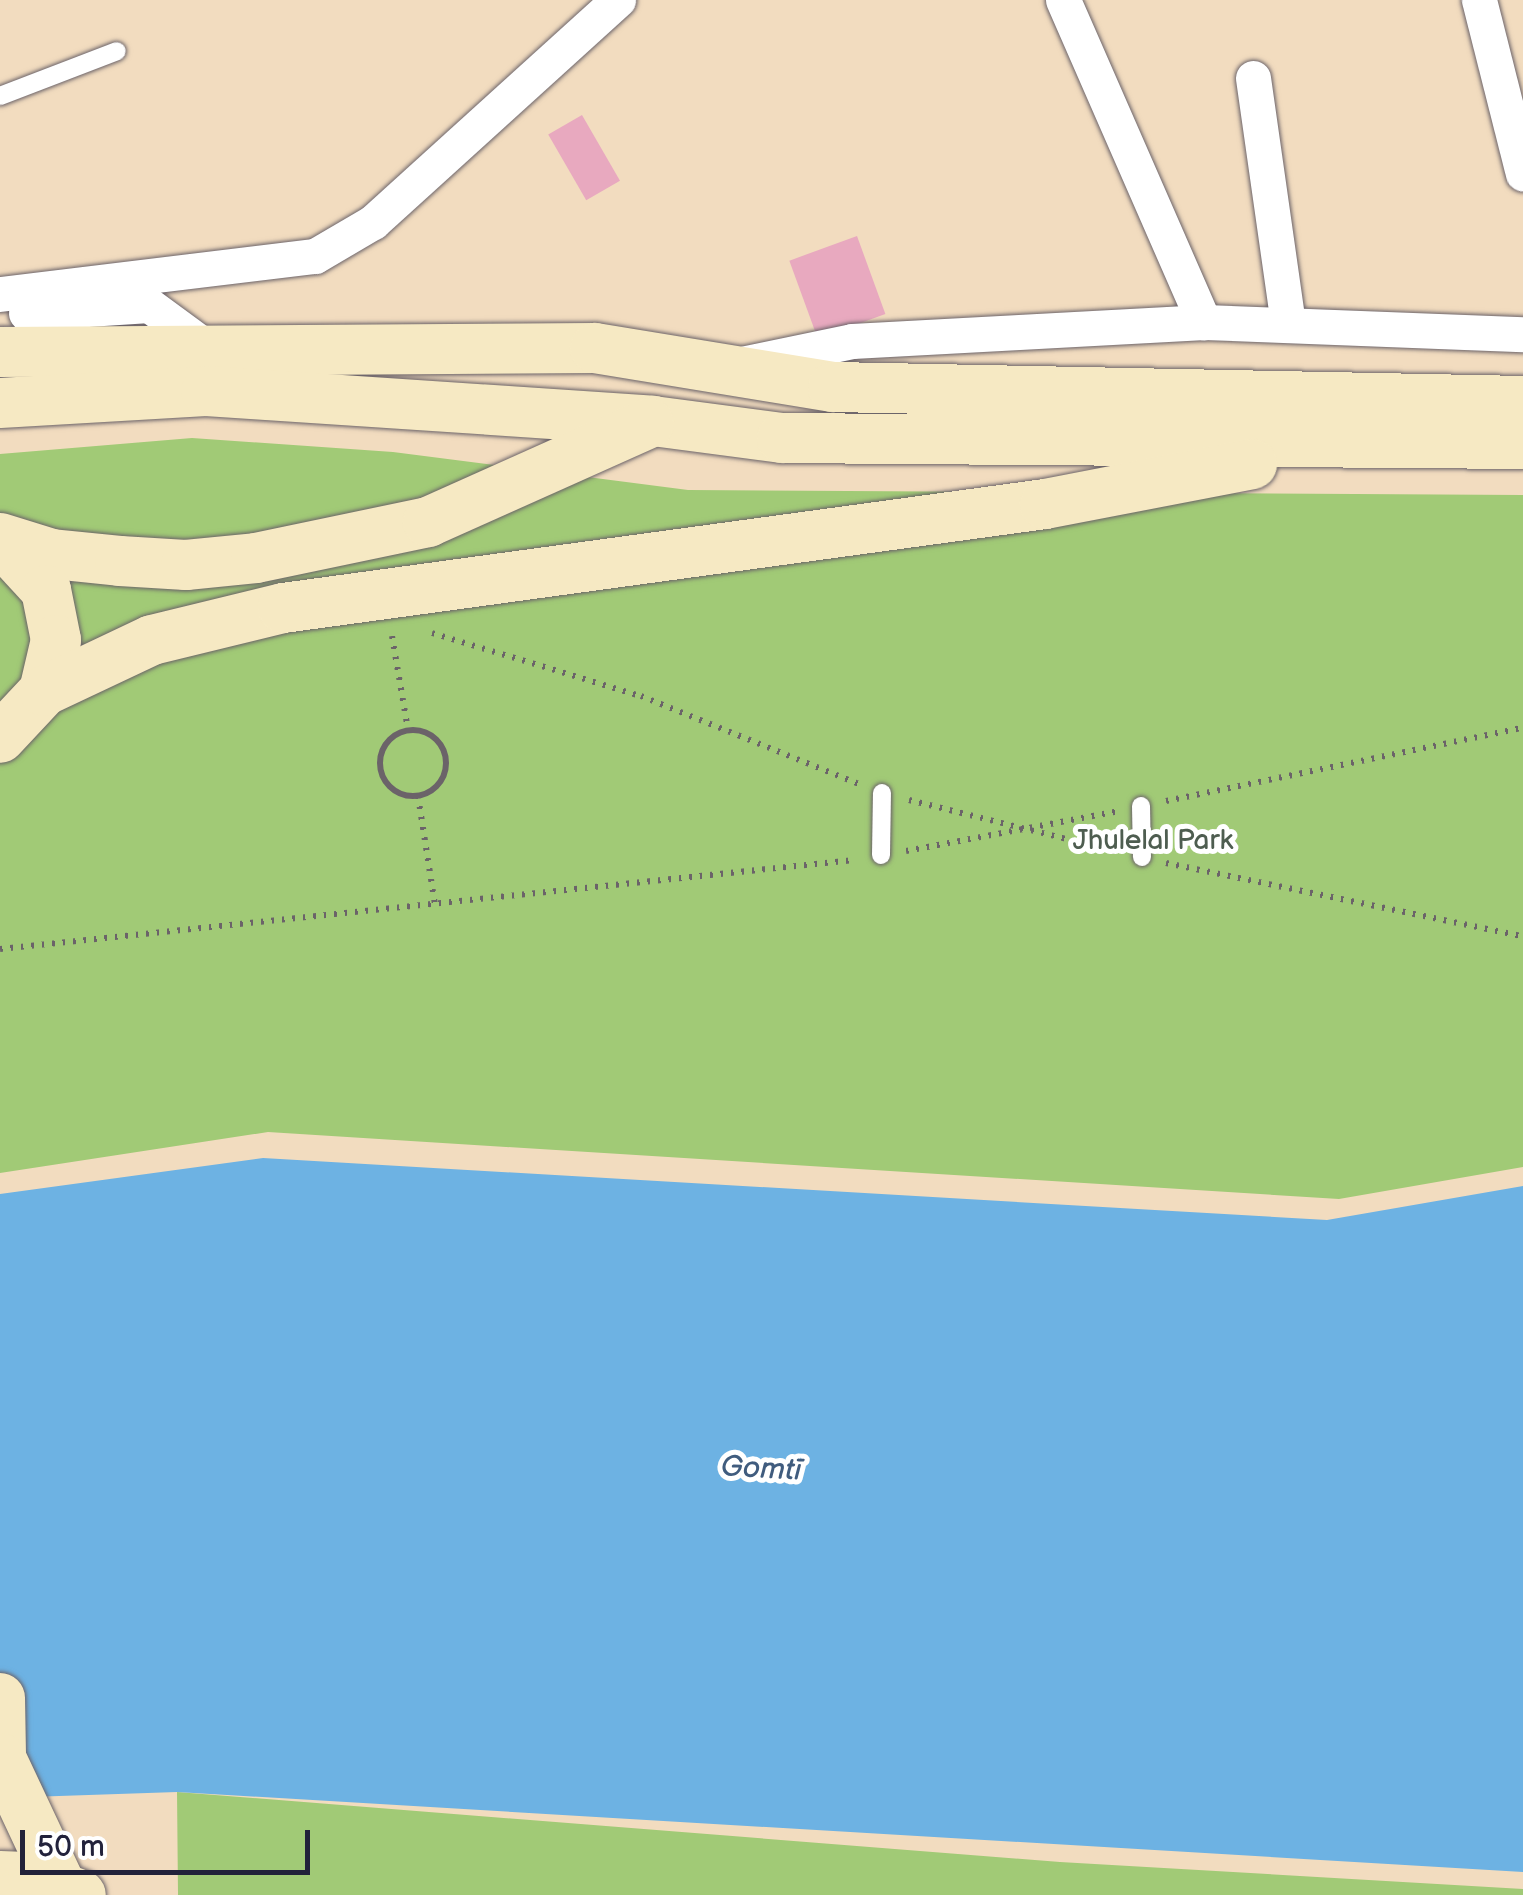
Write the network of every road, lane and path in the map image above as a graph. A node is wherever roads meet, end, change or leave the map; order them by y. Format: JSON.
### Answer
{"nodes":[{"id":1,"x":618,"y":0,"type":"edge"},
{"id":2,"x":1063,"y":0,"type":"edge"},
{"id":3,"x":1479,"y":0,"type":"edge"},
{"id":4,"x":117,"y":51,"type":"dead end"},
{"id":5,"x":1253,"y":78,"type":"dead end"},
{"id":6,"x":0,"y":96,"type":"edge"},
{"id":7,"x":1523,"y":174,"type":"edge"},
{"id":8,"x":0,"y":294,"type":"edge"},
{"id":9,"x":0,"y":314,"type":"edge"},
{"id":10,"x":1204,"y":322,"type":"junction"},
{"id":11,"x":1288,"y":326,"type":"junction"},
{"id":12,"x":1523,"y":334,"type":"edge"},
{"id":13,"x":209,"y":349,"type":"junction"},
{"id":14,"x":0,"y":352,"type":"edge"},
{"id":15,"x":731,"y":366,"type":"junction"},
{"id":16,"x":1523,"y":400,"type":"edge"},
{"id":17,"x":0,"y":403,"type":"edge"},
{"id":18,"x":653,"y":421,"type":"junction"},
{"id":19,"x":1360,"y":443,"type":"junction"},
{"id":20,"x":1523,"y":444,"type":"edge"},
{"id":21,"x":0,"y":539,"type":"edge"},
{"id":22,"x":389,"y":620,"type":"dead end"},
{"id":23,"x":425,"y":631,"type":"dead end"},
{"id":24,"x":44,"y":691,"type":"junction"},
{"id":25,"x":1523,"y":728,"type":"edge"},
{"id":26,"x":408,"y":730,"type":"junction"},
{"id":27,"x":4,"y":739,"type":"edge"},
{"id":28,"x":882,"y":792,"type":"junction"},
{"id":29,"x":418,"y":796,"type":"junction"},
{"id":30,"x":1141,"y":806,"type":"junction"},
{"id":31,"x":1026,"y":831,"type":"junction"},
{"id":32,"x":881,"y":856,"type":"junction"},
{"id":33,"x":1142,"y":858,"type":"junction"},
{"id":34,"x":435,"y":905,"type":"junction"},
{"id":35,"x":1523,"y":936,"type":"edge"},
{"id":36,"x":0,"y":949,"type":"edge"},
{"id":37,"x":0,"y":1698,"type":"edge"},
{"id":38,"x":0,"y":1759,"type":"edge"},
{"id":39,"x":0,"y":1876,"type":"edge"},
{"id":40,"x":71,"y":1889,"type":"edge"}],
"edges":[{"from":1,"to":8,"type":"street"},
{"from":2,"to":10,"type":"street"},
{"from":3,"to":7,"type":"street"},
{"from":4,"to":6,"type":"lane"},
{"from":5,"to":11,"type":"street"},
{"from":9,"to":13,"type":"street"},
{"from":10,"to":11,"type":"street"},
{"from":10,"to":15,"type":"street"},
{"from":11,"to":12,"type":"street"},
{"from":13,"to":14,"type":"street"},
{"from":13,"to":15,"type":"street"},
{"from":15,"to":16,"type":"street"},
{"from":15,"to":18,"type":"street"},
{"from":17,"to":18,"type":"street"},
{"from":18,"to":19,"type":"street"},
{"from":18,"to":21,"type":"street"},
{"from":19,"to":20,"type":"street"},
{"from":19,"to":24,"type":"street"},
{"from":21,"to":24,"type":"street"},
{"from":22,"to":26,"type":"path"},
{"from":23,"to":28,"type":"path"},
{"from":24,"to":27,"type":"street"},
{"from":25,"to":30,"type":"path"},
{"from":26,"to":29,"type":"path"},
{"from":26,"to":29,"type":"path"},
{"from":28,"to":31,"type":"path"},
{"from":28,"to":32,"type":"lane"},
{"from":29,"to":34,"type":"path"},
{"from":30,"to":31,"type":"path"},
{"from":30,"to":33,"type":"lane"},
{"from":31,"to":32,"type":"path"},
{"from":31,"to":33,"type":"path"},
{"from":32,"to":34,"type":"path"},
{"from":33,"to":35,"type":"path"},
{"from":34,"to":36,"type":"path"},
{"from":37,"to":38,"type":"street"},
{"from":38,"to":40,"type":"street"},
{"from":39,"to":40,"type":"street"}]}
